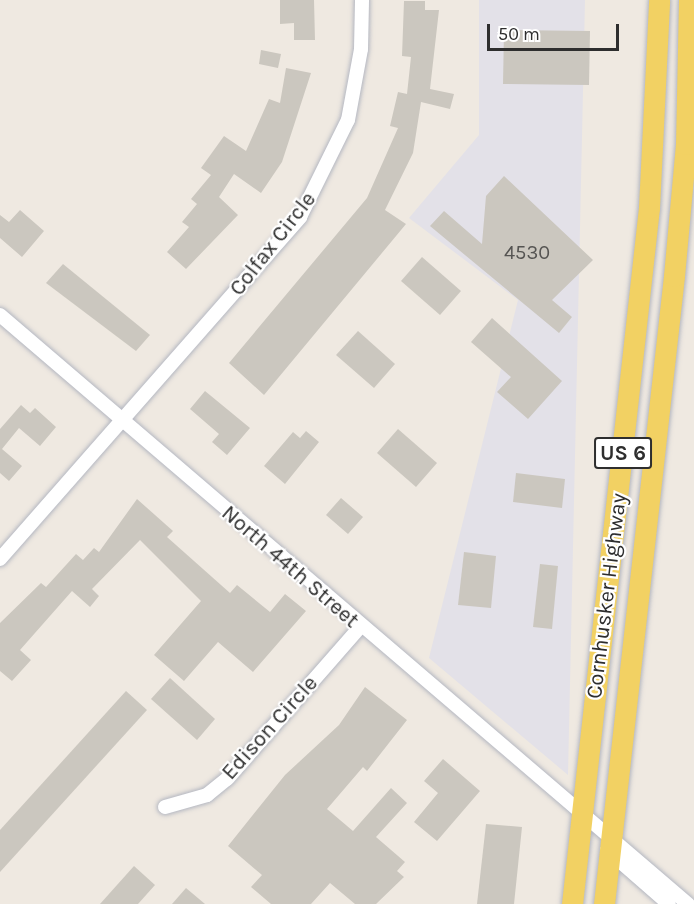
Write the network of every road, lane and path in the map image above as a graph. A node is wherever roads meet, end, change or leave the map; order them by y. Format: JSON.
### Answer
{"nodes":[{"id":1,"x":362,"y":0,"type":"edge"},
{"id":2,"x":658,"y":0,"type":"edge"},
{"id":3,"x":689,"y":0,"type":"edge"},
{"id":4,"x":0,"y":315,"type":"edge"},
{"id":5,"x":123,"y":421,"type":"junction"},
{"id":6,"x":0,"y":559,"type":"edge"},
{"id":7,"x":360,"y":627,"type":"junction"},
{"id":8,"x":165,"y":807,"type":"dead end"},
{"id":9,"x":581,"y":818,"type":"junction"},
{"id":10,"x":611,"y":845,"type":"junction"},
{"id":11,"x":572,"y":904,"type":"edge"},
{"id":12,"x":604,"y":904,"type":"edge"},
{"id":13,"x":669,"y":904,"type":"edge"},
{"id":14,"x":688,"y":904,"type":"edge"}],
"edges":[{"from":1,"to":5,"type":"street","name":"Colfax Circle"},
{"from":2,"to":9,"type":"main road","name":"Cornhusker Highway","number":"US 6"},
{"from":3,"to":10,"type":"main road","name":"Cornhusker Highway","number":"US 6"},
{"from":4,"to":5,"type":"street","name":"North 44th Street"},
{"from":5,"to":6,"type":"street","name":"Colfax Circle"},
{"from":5,"to":7,"type":"street","name":"North 44th Street"},
{"from":7,"to":8,"type":"street","name":"Edison Circle"},
{"from":7,"to":9,"type":"street","name":"North 44th Street"},
{"from":9,"to":10,"type":"street","name":"North 44th Street"},
{"from":9,"to":11,"type":"main road","name":"Cornhusker Highway","number":"US 6"},
{"from":10,"to":12,"type":"main road","name":"Cornhusker Highway","number":"US 6"},
{"from":10,"to":13,"type":"street","name":"North 44th Street"},
{"from":10,"to":14,"type":"street","name":"North 44th Street"}]}
